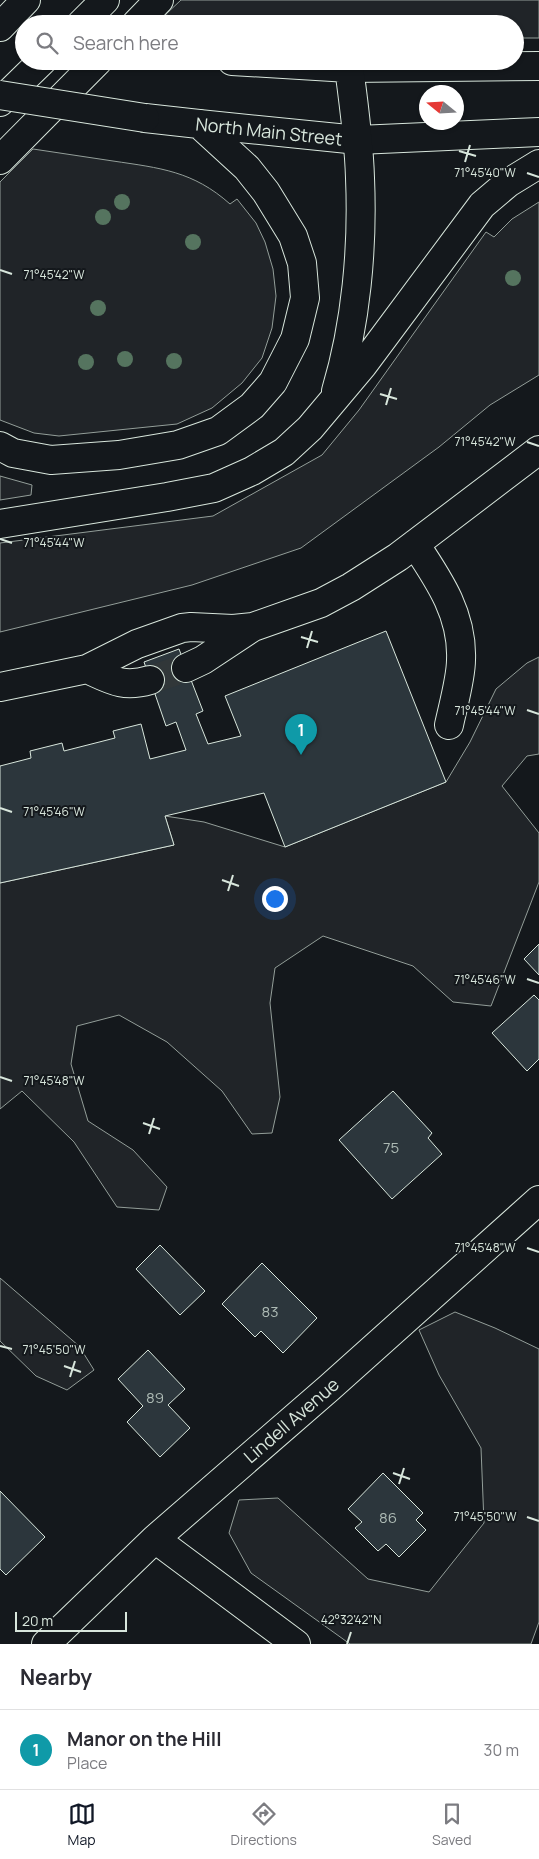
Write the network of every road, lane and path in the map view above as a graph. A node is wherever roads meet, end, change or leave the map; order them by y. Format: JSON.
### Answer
{"nodes":[{"id":1,"x":26,"y":0,"type":"edge"},
{"id":2,"x":106,"y":0,"type":"edge"},
{"id":3,"x":159,"y":0,"type":"edge"},
{"id":4,"x":90,"y":15,"type":"edge"},
{"id":5,"x":145,"y":15,"type":"edge"},
{"id":6,"x":0,"y":28,"type":"edge"},
{"id":7,"x":15,"y":31,"type":"edge"},
{"id":8,"x":524,"y":66,"type":"edge"},
{"id":9,"x":539,"y":66,"type":"edge"},
{"id":10,"x":33,"y":70,"type":"edge"},
{"id":11,"x":89,"y":70,"type":"edge"},
{"id":12,"x":349,"y":70,"type":"edge"},
{"id":13,"x":0,"y":95,"type":"edge"},
{"id":14,"x":0,"y":102,"type":"edge"},
{"id":15,"x":199,"y":124,"type":"junction"},
{"id":16,"x":539,"y":132,"type":"edge"},
{"id":17,"x":358,"y":140,"type":"junction"},
{"id":18,"x":0,"y":160,"type":"edge"},
{"id":19,"x":539,"y":164,"type":"edge"},
{"id":20,"x":333,"y":399,"type":"junction"},
{"id":21,"x":0,"y":446,"type":"edge"},
{"id":22,"x":539,"y":450,"type":"edge"},
{"id":23,"x":0,"y":524,"type":"edge"},
{"id":24,"x":415,"y":544,"type":"junction"},
{"id":25,"x":253,"y":627,"type":"junction"},
{"id":26,"x":186,"y":668,"type":"tunnel mouth"},
{"id":27,"x":87,"y":669,"type":"junction"},
{"id":28,"x":150,"y":680,"type":"tunnel mouth"},
{"id":29,"x":0,"y":688,"type":"edge"},
{"id":30,"x":449,"y":725,"type":"dead end"},
{"id":31,"x":539,"y":1200,"type":"edge"},
{"id":32,"x":155,"y":1539,"type":"junction"},
{"id":33,"x":46,"y":1644,"type":"edge"},
{"id":34,"x":296,"y":1644,"type":"edge"}],
"edges":[{"from":1,"to":6,"type":"main road"},
{"from":2,"to":4,"type":"main road"},
{"from":3,"to":5,"type":"main road"},
{"from":6,"to":7,"type":"main road"},
{"from":8,"to":9,"type":"main road"},
{"from":10,"to":14,"type":"main road"},
{"from":11,"to":18,"type":"main road"},
{"from":12,"to":17,"type":"main road"},
{"from":13,"to":15,"type":"main road","name":"North Main Street","bridge":true},
{"from":15,"to":17,"type":"main road","name":"North Main Street"},
{"from":15,"to":21,"type":"main road"},
{"from":16,"to":17,"type":"main road","name":"North Main Street"},
{"from":17,"to":20,"type":"main road"},
{"from":19,"to":20,"type":"main road"},
{"from":20,"to":23,"type":"main road"},
{"from":22,"to":24,"type":"main road"},
{"from":24,"to":25,"type":"main road"},
{"from":24,"to":30,"type":"main road"},
{"from":25,"to":26,"type":"main road"},
{"from":25,"to":27,"type":"main road"},
{"from":27,"to":28,"type":"main road"},
{"from":27,"to":29,"type":"main road"},
{"from":31,"to":32,"type":"main road","name":"Lindell Avenue"},
{"from":32,"to":33,"type":"main road","name":"Lindell Avenue"},
{"from":32,"to":34,"type":"main road"}]}
